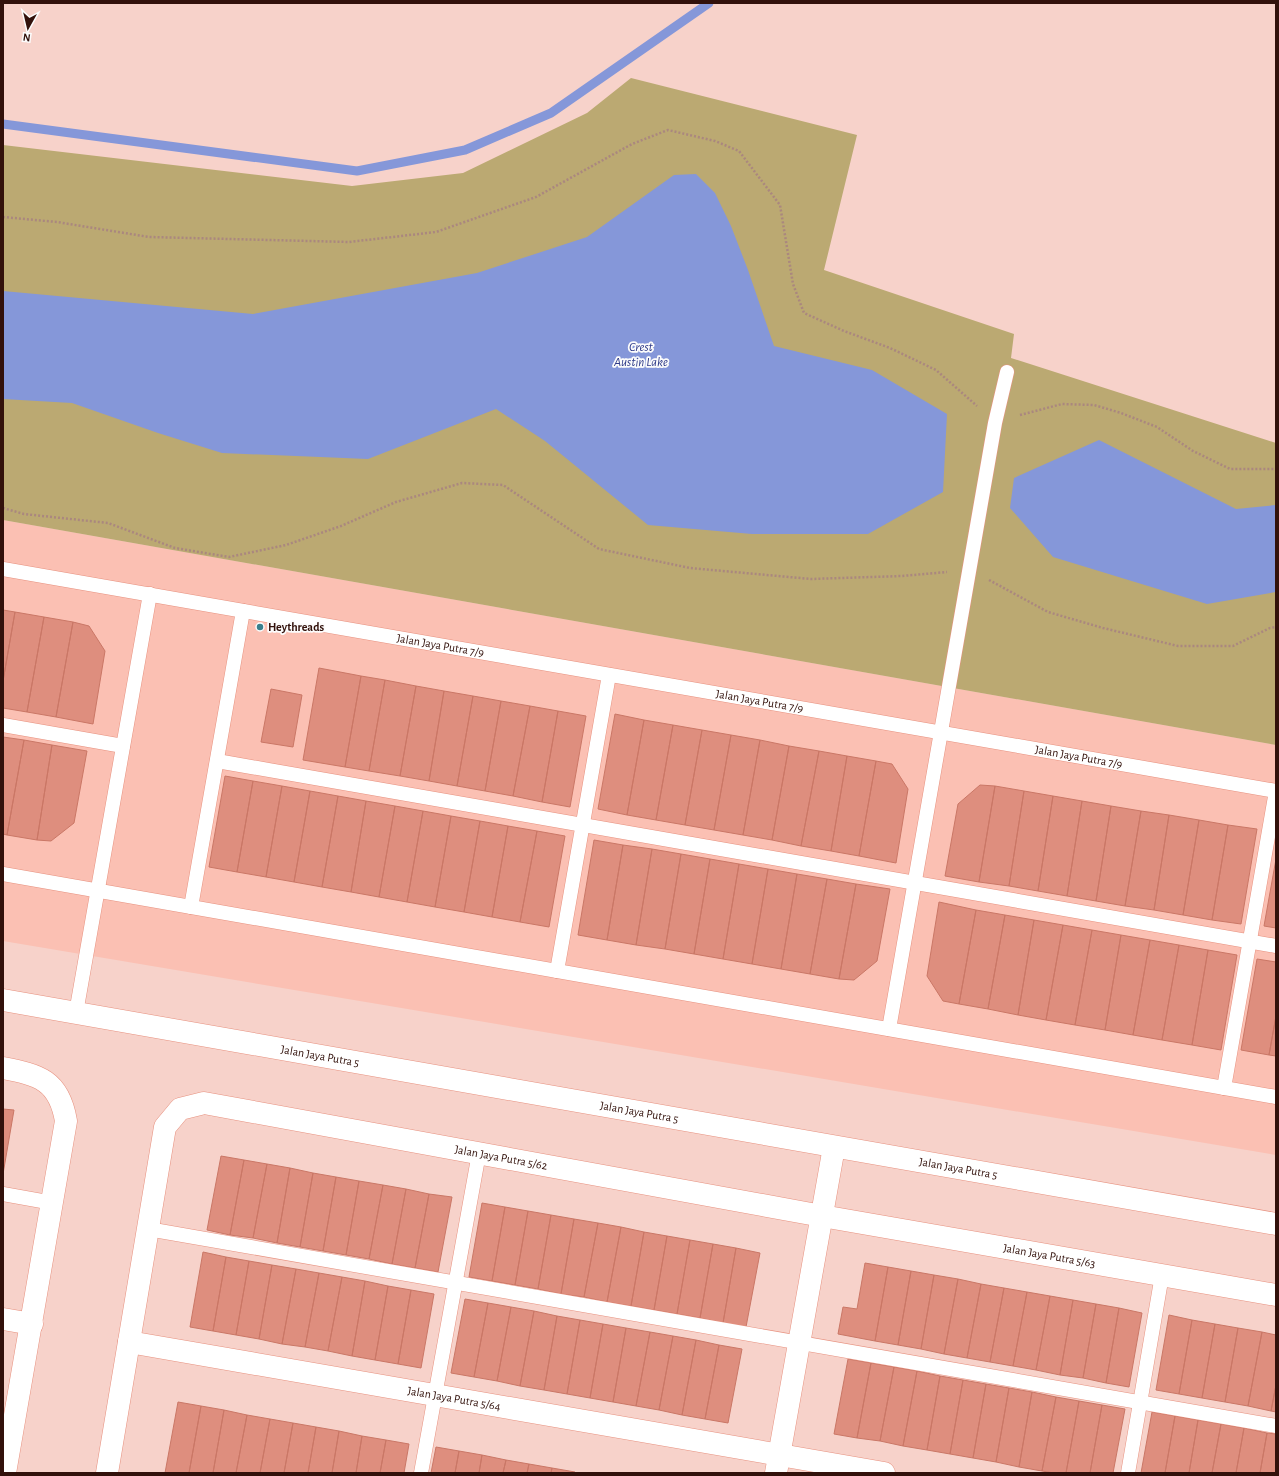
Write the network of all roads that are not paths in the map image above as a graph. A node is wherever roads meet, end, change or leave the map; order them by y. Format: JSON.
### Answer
{"nodes":[{"id":1,"x":1007,"y":372,"type":"dead end"},
{"id":2,"x":3,"y":569,"type":"edge"},
{"id":3,"x":150,"y":594,"type":"junction"},
{"id":4,"x":243,"y":611,"type":"junction"},
{"id":5,"x":609,"y":675,"type":"junction"},
{"id":6,"x":3,"y":725,"type":"edge"},
{"id":7,"x":941,"y":733,"type":"junction"},
{"id":8,"x":123,"y":746,"type":"junction"},
{"id":9,"x":217,"y":761,"type":"junction"},
{"id":10,"x":1276,"y":791,"type":"edge"},
{"id":11,"x":583,"y":825,"type":"junction"},
{"id":12,"x":3,"y":874,"type":"edge"},
{"id":13,"x":915,"y":883,"type":"junction"},
{"id":14,"x":98,"y":890,"type":"junction"},
{"id":15,"x":191,"y":907,"type":"junction"},
{"id":16,"x":1250,"y":941,"type":"junction"},
{"id":17,"x":1276,"y":946,"type":"edge"},
{"id":18,"x":557,"y":971,"type":"junction"},
{"id":19,"x":3,"y":1000,"type":"edge"},
{"id":20,"x":76,"y":1013,"type":"junction"},
{"id":21,"x":889,"y":1029,"type":"junction"},
{"id":22,"x":3,"y":1068,"type":"edge"},
{"id":23,"x":1224,"y":1088,"type":"junction"},
{"id":24,"x":1276,"y":1097,"type":"edge"},
{"id":25,"x":834,"y":1147,"type":"junction"},
{"id":26,"x":479,"y":1153,"type":"junction"},
{"id":27,"x":3,"y":1194,"type":"edge"},
{"id":28,"x":53,"y":1202,"type":"junction"},
{"id":29,"x":822,"y":1216,"type":"junction"},
{"id":30,"x":1276,"y":1224,"type":"edge"},
{"id":31,"x":148,"y":1229,"type":"junction"},
{"id":32,"x":1162,"y":1275,"type":"junction"},
{"id":33,"x":456,"y":1283,"type":"junction"},
{"id":34,"x":1276,"y":1295,"type":"edge"},
{"id":35,"x":3,"y":1319,"type":"edge"},
{"id":36,"x":32,"y":1324,"type":"junction"},
{"id":37,"x":130,"y":1342,"type":"junction"},
{"id":38,"x":800,"y":1343,"type":"junction"},
{"id":39,"x":436,"y":1395,"type":"junction"},
{"id":40,"x":1140,"y":1402,"type":"junction"},
{"id":41,"x":1276,"y":1426,"type":"edge"},
{"id":42,"x":7,"y":1441,"type":"edge"},
{"id":43,"x":778,"y":1464,"type":"edge"},
{"id":44,"x":5,"y":1473,"type":"edge"},
{"id":45,"x":107,"y":1473,"type":"edge"},
{"id":46,"x":421,"y":1473,"type":"edge"},
{"id":47,"x":884,"y":1473,"type":"edge"},
{"id":48,"x":1128,"y":1473,"type":"edge"}],
"edges":[{"from":1,"to":7,"type":"lane"},
{"from":2,"to":3,"type":"lane","name":"Jalan Jaya Putra 7/9"},
{"from":3,"to":4,"type":"lane","name":"Jalan Jaya Putra 7/9"},
{"from":3,"to":8,"type":"lane"},
{"from":4,"to":5,"type":"lane","name":"Jalan Jaya Putra 7/9"},
{"from":4,"to":9,"type":"lane"},
{"from":5,"to":7,"type":"lane","name":"Jalan Jaya Putra 7/9"},
{"from":5,"to":11,"type":"lane"},
{"from":6,"to":8,"type":"lane"},
{"from":7,"to":10,"type":"lane","name":"Jalan Jaya Putra 7/9"},
{"from":7,"to":13,"type":"lane"},
{"from":8,"to":14,"type":"lane"},
{"from":9,"to":11,"type":"lane"},
{"from":9,"to":15,"type":"lane"},
{"from":10,"to":16,"type":"lane"},
{"from":11,"to":13,"type":"lane"},
{"from":11,"to":18,"type":"lane"},
{"from":12,"to":14,"type":"lane"},
{"from":13,"to":16,"type":"lane"},
{"from":13,"to":21,"type":"lane"},
{"from":14,"to":15,"type":"lane"},
{"from":14,"to":20,"type":"lane"},
{"from":15,"to":18,"type":"lane"},
{"from":16,"to":17,"type":"lane"},
{"from":16,"to":23,"type":"lane"},
{"from":18,"to":21,"type":"lane"},
{"from":19,"to":20,"type":"street","name":"Jalan Jaya Putra 5"},
{"from":20,"to":25,"type":"street","name":"Jalan Jaya Putra 5"},
{"from":21,"to":23,"type":"lane"},
{"from":22,"to":28,"type":"street"},
{"from":23,"to":24,"type":"lane"},
{"from":25,"to":29,"type":"street"},
{"from":25,"to":30,"type":"street","name":"Jalan Jaya Putra 5"},
{"from":26,"to":29,"type":"street","name":"Jalan Jaya Putra 5/62"},
{"from":26,"to":31,"type":"street","name":"Jalan Jaya Putra 5/62"},
{"from":26,"to":33,"type":"lane"},
{"from":27,"to":28,"type":"lane"},
{"from":28,"to":36,"type":"street"},
{"from":29,"to":32,"type":"street","name":"Jalan Jaya Putra 5/63"},
{"from":29,"to":38,"type":"street"},
{"from":31,"to":33,"type":"lane"},
{"from":31,"to":37,"type":"street"},
{"from":32,"to":34,"type":"street","name":"Jalan Jaya Putra 5/63"},
{"from":32,"to":40,"type":"lane"},
{"from":33,"to":38,"type":"lane"},
{"from":33,"to":39,"type":"lane"},
{"from":35,"to":36,"type":"street"},
{"from":36,"to":42,"type":"street"},
{"from":37,"to":39,"type":"street","name":"Jalan Jaya Putra 5/64"},
{"from":37,"to":45,"type":"street"},
{"from":38,"to":40,"type":"lane"},
{"from":38,"to":43,"type":"street"},
{"from":39,"to":43,"type":"street","name":"Jalan Jaya Putra 5/64"},
{"from":39,"to":46,"type":"lane"},
{"from":40,"to":41,"type":"lane"},
{"from":40,"to":48,"type":"lane"},
{"from":42,"to":44,"type":"street"},
{"from":43,"to":47,"type":"street","name":"Jalan Jaya Putra 5/64"}]}
